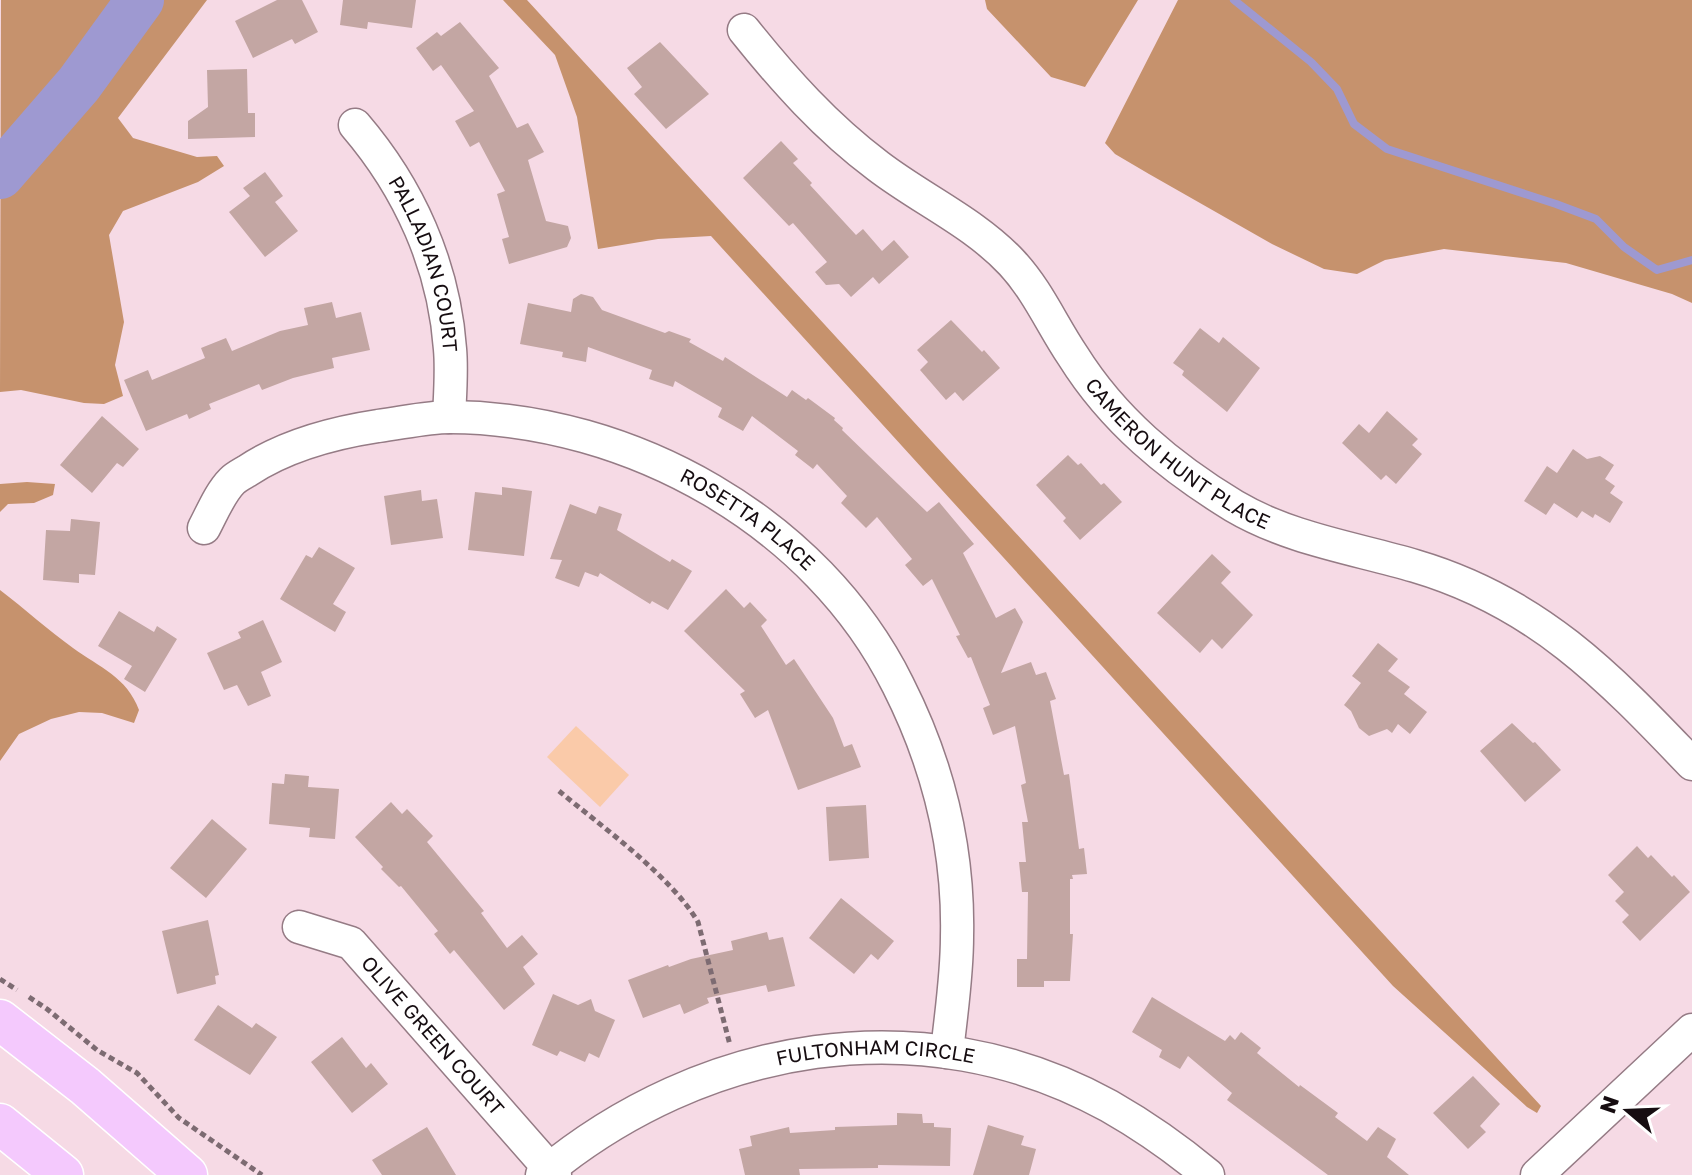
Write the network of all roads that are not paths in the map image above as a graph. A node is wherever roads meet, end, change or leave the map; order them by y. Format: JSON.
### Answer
{"nodes":[{"id":1,"x":744,"y":30,"type":"dead end"},
{"id":2,"x":355,"y":125,"type":"dead end"},
{"id":3,"x":449,"y":417,"type":"junction"},
{"id":4,"x":204,"y":528,"type":"dead end"},
{"id":5,"x":1692,"y":764,"type":"edge"},
{"id":6,"x":299,"y":927,"type":"dead end"},
{"id":7,"x":0,"y":1020,"type":"edge"},
{"id":8,"x":1692,"y":1030,"type":"edge"},
{"id":9,"x":947,"y":1052,"type":"junction"},
{"id":10,"x":0,"y":1124,"type":"edge"},
{"id":11,"x":549,"y":1173,"type":"edge"},
{"id":12,"x":63,"y":1175,"type":"edge"},
{"id":13,"x":187,"y":1175,"type":"edge"},
{"id":14,"x":1208,"y":1175,"type":"edge"},
{"id":15,"x":1537,"y":1175,"type":"edge"}],
"edges":[{"from":1,"to":5,"type":"street","name":"CAMERON HUNT PLACE"},
{"from":2,"to":3,"type":"street","name":"PALLADIAN COURT"},
{"from":3,"to":4,"type":"street","name":"ROSETTA PLACE"},
{"from":3,"to":9,"type":"street","name":"ROSETTA PLACE"},
{"from":6,"to":11,"type":"street","name":"OLIVE GREEN COURT"},
{"from":7,"to":13,"type":"main road"},
{"from":8,"to":15,"type":"street"},
{"from":9,"to":11,"type":"street","name":"FULTONHAM CIRCLE"},
{"from":9,"to":14,"type":"street","name":"FULTONHAM CIRCLE"},
{"from":10,"to":12,"type":"main road"}]}
